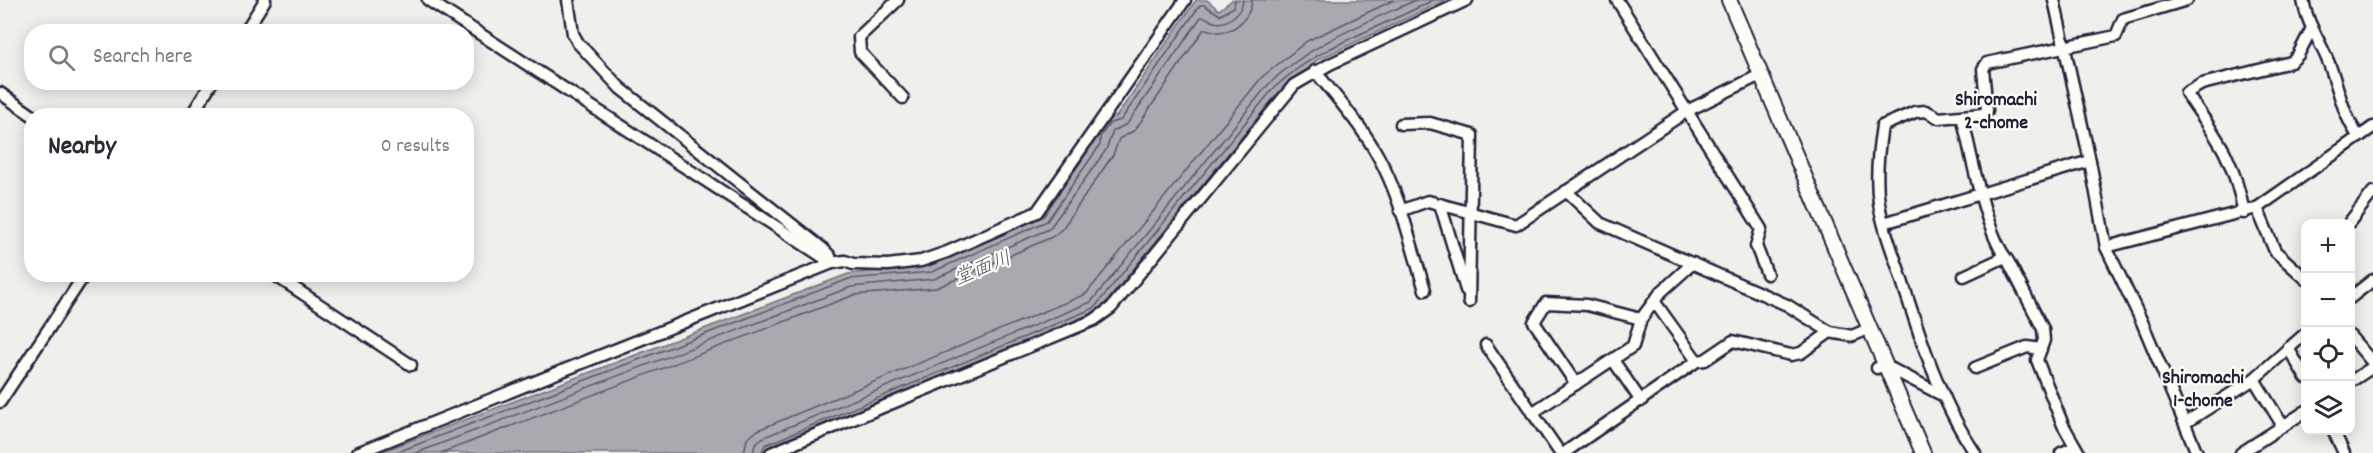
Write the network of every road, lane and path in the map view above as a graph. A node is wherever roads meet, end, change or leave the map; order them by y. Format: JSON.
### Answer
{"nodes":[{"id":1,"x":265,"y":0,"type":"edge"},
{"id":2,"x":428,"y":0,"type":"edge"},
{"id":3,"x":568,"y":0,"type":"edge"},
{"id":4,"x":898,"y":0,"type":"edge"},
{"id":5,"x":1185,"y":0,"type":"edge"},
{"id":6,"x":1467,"y":0,"type":"edge"},
{"id":7,"x":1617,"y":0,"type":"edge"},
{"id":8,"x":1720,"y":0,"type":"edge"},
{"id":9,"x":1729,"y":0,"type":"edge"},
{"id":10,"x":2054,"y":0,"type":"edge"},
{"id":11,"x":2187,"y":0,"type":"edge"},
{"id":12,"x":2303,"y":0,"type":"edge"},
{"id":13,"x":250,"y":24,"type":"edge"},
{"id":14,"x":465,"y":24,"type":"edge"},
{"id":15,"x":2312,"y":28,"type":"junction"},
{"id":16,"x":474,"y":30,"type":"edge"},
{"id":17,"x":2063,"y":46,"type":"junction"},
{"id":18,"x":1315,"y":71,"type":"junction"},
{"id":19,"x":1756,"y":77,"type":"junction"},
{"id":20,"x":207,"y":90,"type":"edge"},
{"id":21,"x":0,"y":93,"type":"edge"},
{"id":22,"x":903,"y":98,"type":"dead end"},
{"id":23,"x":196,"y":108,"type":"edge"},
{"id":24,"x":24,"y":110,"type":"edge"},
{"id":25,"x":1688,"y":111,"type":"junction"},
{"id":26,"x":1962,"y":116,"type":"junction"},
{"id":27,"x":1401,"y":124,"type":"dead end"},
{"id":28,"x":2373,"y":127,"type":"edge"},
{"id":29,"x":2359,"y":137,"type":"junction"},
{"id":30,"x":2090,"y":161,"type":"junction"},
{"id":31,"x":1566,"y":191,"type":"junction"},
{"id":32,"x":2373,"y":192,"type":"edge"},
{"id":33,"x":1981,"y":195,"type":"junction"},
{"id":34,"x":1440,"y":204,"type":"junction"},
{"id":35,"x":2257,"y":208,"type":"junction"},
{"id":36,"x":1400,"y":211,"type":"junction"},
{"id":37,"x":1471,"y":211,"type":"junction"},
{"id":38,"x":2244,"y":213,"type":"junction"},
{"id":39,"x":2352,"y":219,"type":"edge"},
{"id":40,"x":1884,"y":223,"type":"junction"},
{"id":41,"x":2106,"y":247,"type":"junction"},
{"id":42,"x":2005,"y":257,"type":"junction"},
{"id":43,"x":832,"y":263,"type":"junction"},
{"id":44,"x":1693,"y":263,"type":"junction"},
{"id":45,"x":1767,"y":274,"type":"dead end"},
{"id":46,"x":2301,"y":275,"type":"edge"},
{"id":47,"x":1964,"y":276,"type":"dead end"},
{"id":48,"x":2373,"y":280,"type":"edge"},
{"id":49,"x":80,"y":282,"type":"edge"},
{"id":50,"x":285,"y":282,"type":"edge"},
{"id":51,"x":1425,"y":290,"type":"dead end"},
{"id":52,"x":2355,"y":293,"type":"edge"},
{"id":53,"x":1654,"y":301,"type":"junction"},
{"id":54,"x":1641,"y":319,"type":"junction"},
{"id":55,"x":1865,"y":331,"type":"junction"},
{"id":56,"x":1830,"y":332,"type":"junction"},
{"id":57,"x":2301,"y":337,"type":"edge"},
{"id":58,"x":2355,"y":342,"type":"edge"},
{"id":59,"x":1486,"y":345,"type":"dead end"},
{"id":60,"x":2288,"y":348,"type":"junction"},
{"id":61,"x":2041,"y":349,"type":"junction"},
{"id":62,"x":1612,"y":360,"type":"junction"},
{"id":63,"x":1697,"y":361,"type":"junction"},
{"id":64,"x":411,"y":365,"type":"dead end"},
{"id":65,"x":2373,"y":365,"type":"edge"},
{"id":66,"x":1880,"y":366,"type":"junction"},
{"id":67,"x":1975,"y":368,"type":"dead end"},
{"id":68,"x":2301,"y":370,"type":"edge"},
{"id":69,"x":2355,"y":378,"type":"edge"},
{"id":70,"x":2254,"y":379,"type":"junction"},
{"id":71,"x":1576,"y":384,"type":"junction"},
{"id":72,"x":1944,"y":396,"type":"junction"},
{"id":73,"x":1641,"y":401,"type":"junction"},
{"id":74,"x":0,"y":402,"type":"edge"},
{"id":75,"x":1532,"y":413,"type":"junction"},
{"id":76,"x":2301,"y":414,"type":"edge"},
{"id":77,"x":2185,"y":423,"type":"junction"},
{"id":78,"x":2283,"y":426,"type":"junction"},
{"id":79,"x":2335,"y":435,"type":"edge"},
{"id":80,"x":2077,"y":450,"type":"edge"},
{"id":81,"x":357,"y":453,"type":"edge"},
{"id":82,"x":771,"y":453,"type":"edge"},
{"id":83,"x":1562,"y":453,"type":"edge"},
{"id":84,"x":1913,"y":453,"type":"edge"},
{"id":85,"x":1923,"y":453,"type":"edge"},
{"id":86,"x":1975,"y":453,"type":"edge"},
{"id":87,"x":2061,"y":453,"type":"edge"},
{"id":88,"x":2197,"y":453,"type":"edge"},
{"id":89,"x":2241,"y":453,"type":"edge"},
{"id":90,"x":2344,"y":453,"type":"edge"}],
"edges":[{"from":1,"to":13,"type":"street"},
{"from":2,"to":14,"type":"street"},
{"from":3,"to":43,"type":"street"},
{"from":4,"to":22,"type":"street"},
{"from":5,"to":43,"type":"street"},
{"from":6,"to":18,"type":"street"},
{"from":7,"to":25,"type":"street"},
{"from":8,"to":19,"type":"street"},
{"from":9,"to":19,"type":"street"},
{"from":10,"to":17,"type":"street"},
{"from":11,"to":17,"type":"street"},
{"from":12,"to":15,"type":"street"},
{"from":15,"to":29,"type":"street"},
{"from":15,"to":38,"type":"street"},
{"from":16,"to":43,"type":"street"},
{"from":17,"to":26,"type":"street"},
{"from":17,"to":30,"type":"street"},
{"from":18,"to":36,"type":"street"},
{"from":18,"to":82,"type":"street"},
{"from":19,"to":25,"type":"street"},
{"from":19,"to":55,"type":"street"},
{"from":20,"to":23,"type":"street"},
{"from":21,"to":24,"type":"street"},
{"from":25,"to":31,"type":"street"},
{"from":25,"to":45,"type":"street"},
{"from":26,"to":33,"type":"street"},
{"from":26,"to":40,"type":"street"},
{"from":27,"to":37,"type":"street"},
{"from":28,"to":29,"type":"street"},
{"from":29,"to":35,"type":"street"},
{"from":30,"to":33,"type":"street"},
{"from":30,"to":41,"type":"street"},
{"from":31,"to":37,"type":"street"},
{"from":31,"to":44,"type":"street"},
{"from":32,"to":39,"type":"street"},
{"from":33,"to":40,"type":"street"},
{"from":33,"to":42,"type":"street"},
{"from":34,"to":36,"type":"street"},
{"from":34,"to":37,"type":"street"},
{"from":34,"to":37,"type":"street"},
{"from":35,"to":38,"type":"street"},
{"from":35,"to":46,"type":"street"},
{"from":36,"to":51,"type":"street"},
{"from":38,"to":41,"type":"street"},
{"from":40,"to":72,"type":"street"},
{"from":41,"to":77,"type":"street"},
{"from":42,"to":47,"type":"street"},
{"from":42,"to":61,"type":"street"},
{"from":43,"to":81,"type":"street"},
{"from":44,"to":53,"type":"street"},
{"from":44,"to":56,"type":"street"},
{"from":48,"to":52,"type":"street"},
{"from":49,"to":74,"type":"street"},
{"from":50,"to":64,"type":"street"},
{"from":53,"to":54,"type":"street"},
{"from":53,"to":63,"type":"street"},
{"from":54,"to":62,"type":"street"},
{"from":54,"to":71,"type":"street"},
{"from":55,"to":56,"type":"street"},
{"from":55,"to":66,"type":"street"},
{"from":56,"to":63,"type":"street"},
{"from":57,"to":60,"type":"street"},
{"from":58,"to":65,"type":"street"},
{"from":59,"to":75,"type":"street"},
{"from":60,"to":68,"type":"street"},
{"from":60,"to":70,"type":"street"},
{"from":61,"to":67,"type":"street"},
{"from":61,"to":80,"type":"street"},
{"from":62,"to":71,"type":"street"},
{"from":62,"to":73,"type":"street"},
{"from":63,"to":73,"type":"street"},
{"from":65,"to":69,"type":"street"},
{"from":66,"to":72,"type":"street"},
{"from":66,"to":84,"type":"street"},
{"from":66,"to":85,"type":"street"},
{"from":70,"to":77,"type":"street"},
{"from":70,"to":78,"type":"street"},
{"from":71,"to":75,"type":"street"},
{"from":72,"to":86,"type":"street"},
{"from":73,"to":83,"type":"street"},
{"from":75,"to":83,"type":"street"},
{"from":76,"to":78,"type":"street"},
{"from":77,"to":88,"type":"street"},
{"from":78,"to":89,"type":"street"},
{"from":79,"to":90,"type":"street"},
{"from":80,"to":87,"type":"street"}]}
